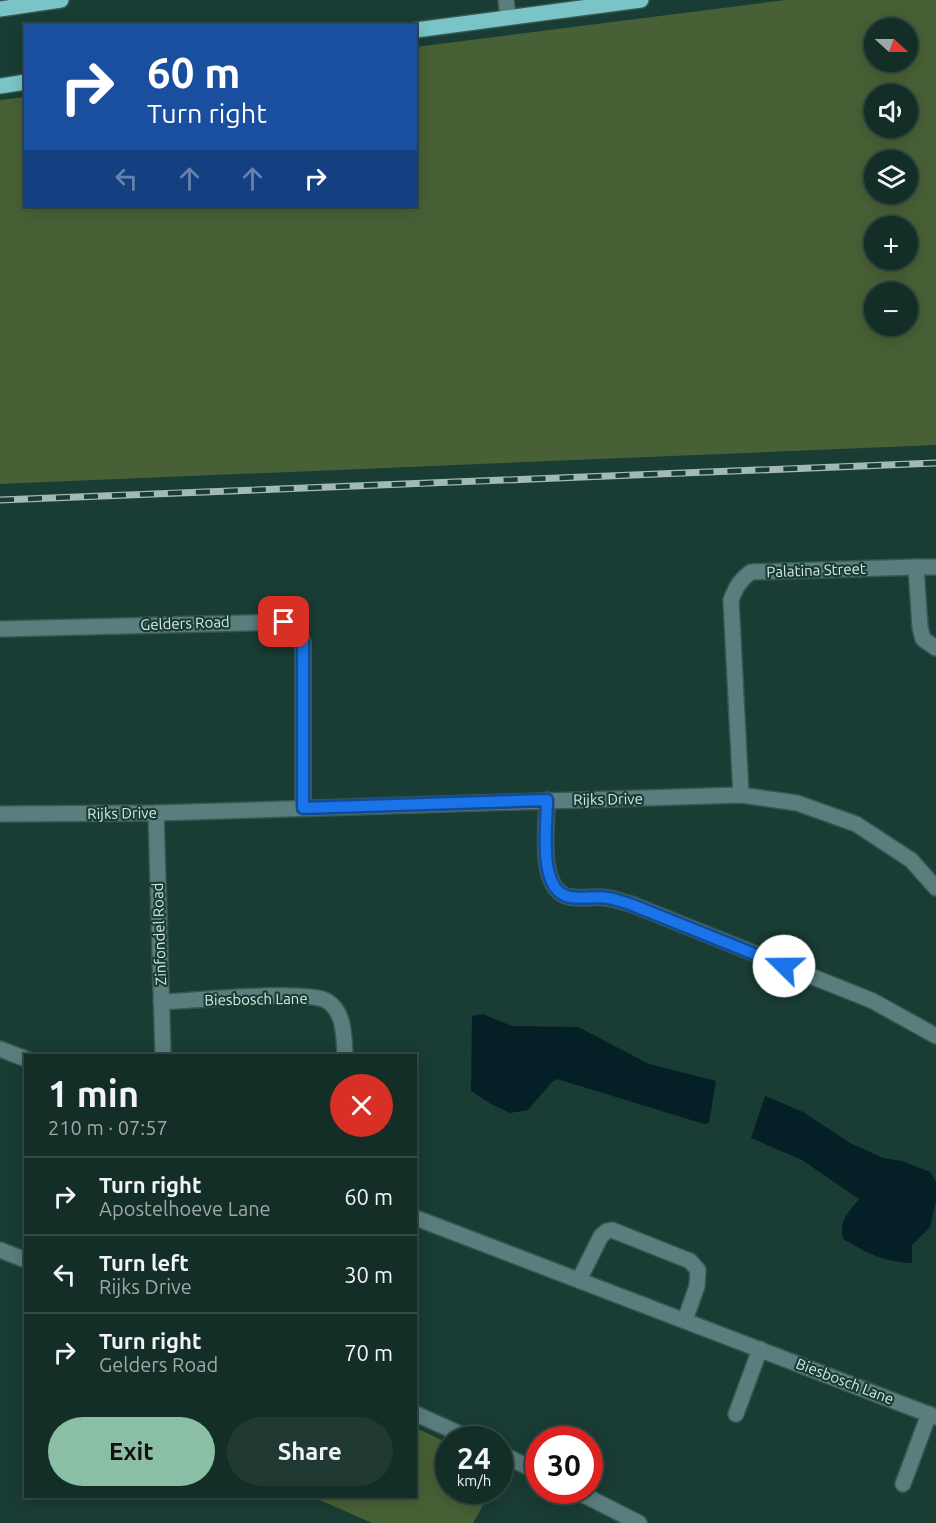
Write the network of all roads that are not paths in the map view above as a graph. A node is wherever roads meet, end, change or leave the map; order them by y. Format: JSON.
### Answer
{"nodes":[{"id":1,"x":61,"y":0,"type":"edge"},
{"id":2,"x":507,"y":0,"type":"edge"},
{"id":3,"x":640,"y":0,"type":"edge"},
{"id":4,"x":0,"y":9,"type":"edge"},
{"id":5,"x":508,"y":17,"type":"junction"},
{"id":6,"x":417,"y":30,"type":"edge"},
{"id":7,"x":24,"y":82,"type":"edge"},
{"id":8,"x":0,"y":86,"type":"edge"},
{"id":9,"x":916,"y":567,"type":"junction"},
{"id":10,"x":936,"y":567,"type":"edge"},
{"id":11,"x":0,"y":629,"type":"edge"},
{"id":12,"x":936,"y":648,"type":"edge"},
{"id":13,"x":741,"y":795,"type":"junction"},
{"id":14,"x":547,"y":800,"type":"junction"},
{"id":15,"x":303,"y":808,"type":"junction"},
{"id":16,"x":156,"y":813,"type":"junction"},
{"id":17,"x":0,"y":814,"type":"edge"},
{"id":18,"x":936,"y":888,"type":"edge"},
{"id":19,"x":161,"y":1002,"type":"junction"},
{"id":20,"x":936,"y":1036,"type":"edge"},
{"id":21,"x":0,"y":1049,"type":"edge"},
{"id":22,"x":163,"y":1054,"type":"edge"},
{"id":23,"x":345,"y":1054,"type":"edge"},
{"id":24,"x":24,"y":1058,"type":"edge"},
{"id":25,"x":417,"y":1218,"type":"edge"},
{"id":26,"x":0,"y":1250,"type":"edge"},
{"id":27,"x":24,"y":1259,"type":"edge"},
{"id":28,"x":579,"y":1280,"type":"junction"},
{"id":29,"x":685,"y":1320,"type":"junction"},
{"id":30,"x":760,"y":1349,"type":"junction"},
{"id":31,"x":417,"y":1414,"type":"edge"},
{"id":32,"x":736,"y":1414,"type":"dead end"},
{"id":33,"x":933,"y":1416,"type":"edge"},
{"id":34,"x":443,"y":1426,"type":"edge"},
{"id":35,"x":903,"y":1484,"type":"dead end"},
{"id":36,"x":602,"y":1504,"type":"edge"},
{"id":37,"x":639,"y":1523,"type":"edge"}],
"edges":[{"from":1,"to":4,"type":"main road"},
{"from":2,"to":5,"type":"street"},
{"from":3,"to":5,"type":"main road"},
{"from":5,"to":6,"type":"main road"},
{"from":7,"to":8,"type":"main road"},
{"from":9,"to":10,"type":"street","name":"Palatina Street"},
{"from":9,"to":12,"type":"street"},
{"from":9,"to":13,"type":"street","name":"Palatina Street"},
{"from":11,"to":15,"type":"street","name":"Gelders Road"},
{"from":13,"to":14,"type":"street","name":"Rijks Drive"},
{"from":13,"to":18,"type":"street","name":"Rijks Drive"},
{"from":14,"to":15,"type":"street","name":"Rijks Drive"},
{"from":14,"to":20,"type":"street"},
{"from":15,"to":16,"type":"street","name":"Rijks Drive"},
{"from":16,"to":17,"type":"street","name":"Rijks Drive"},
{"from":16,"to":19,"type":"street","name":"Zinfondel Road"},
{"from":19,"to":22,"type":"street","name":"Zinfondel Road"},
{"from":19,"to":23,"type":"street","name":"Biesbosch Lane"},
{"from":21,"to":24,"type":"street"},
{"from":25,"to":28,"type":"street","name":"Biesbosch Lane"},
{"from":26,"to":27,"type":"street"},
{"from":28,"to":29,"type":"street","name":"Biesbosch Lane"},
{"from":28,"to":29,"type":"street"},
{"from":29,"to":30,"type":"street","name":"Biesbosch Lane"},
{"from":30,"to":32,"type":"street"},
{"from":30,"to":33,"type":"street","name":"Biesbosch Lane"},
{"from":31,"to":34,"type":"street"},
{"from":33,"to":35,"type":"street","name":"Biesbosch Lane"},
{"from":36,"to":37,"type":"street"}]}
